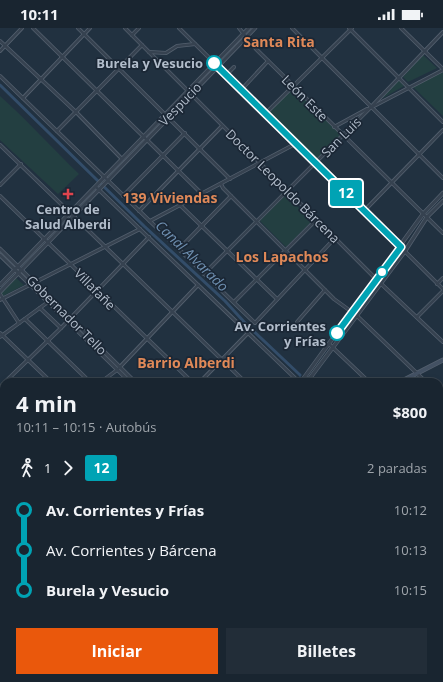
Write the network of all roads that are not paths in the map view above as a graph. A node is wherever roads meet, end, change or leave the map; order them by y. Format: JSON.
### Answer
{"nodes":[{"id":1,"x":22,"y":28,"type":"edge"},
{"id":2,"x":33,"y":28,"type":"edge"},
{"id":3,"x":78,"y":28,"type":"edge"},
{"id":4,"x":90,"y":28,"type":"edge"},
{"id":5,"x":125,"y":28,"type":"edge"},
{"id":6,"x":139,"y":28,"type":"edge"},
{"id":7,"x":179,"y":28,"type":"edge"},
{"id":8,"x":239,"y":28,"type":"edge"},
{"id":9,"x":249,"y":28,"type":"edge"},
{"id":10,"x":255,"y":28,"type":"edge"},
{"id":11,"x":292,"y":28,"type":"edge"},
{"id":12,"x":350,"y":28,"type":"edge"},
{"id":13,"x":401,"y":28,"type":"edge"},
{"id":14,"x":443,"y":32,"type":"edge"},
{"id":15,"x":243,"y":33,"type":"junction"},
{"id":16,"x":84,"y":34,"type":"junction"},
{"id":17,"x":132,"y":35,"type":"junction"},
{"id":18,"x":245,"y":37,"type":"junction"},
{"id":19,"x":0,"y":41,"type":"edge"},
{"id":20,"x":196,"y":44,"type":"junction"},
{"id":21,"x":142,"y":45,"type":"junction"},
{"id":22,"x":5,"y":46,"type":"junction"},
{"id":23,"x":0,"y":51,"type":"edge"},
{"id":24,"x":424,"y":51,"type":"junction"},
{"id":25,"x":149,"y":52,"type":"junction"},
{"id":26,"x":62,"y":57,"type":"junction"},
{"id":27,"x":322,"y":57,"type":"junction"},
{"id":28,"x":268,"y":61,"type":"junction"},
{"id":29,"x":216,"y":65,"type":"junction"},
{"id":30,"x":119,"y":67,"type":"junction"},
{"id":31,"x":234,"y":67,"type":"dead end"},
{"id":32,"x":443,"y":69,"type":"edge"},
{"id":33,"x":226,"y":75,"type":"junction"},
{"id":34,"x":0,"y":76,"type":"edge"},
{"id":35,"x":399,"y":77,"type":"junction"},
{"id":36,"x":41,"y":79,"type":"junction"},
{"id":37,"x":293,"y":86,"type":"junction"},
{"id":38,"x":408,"y":87,"type":"junction"},
{"id":39,"x":97,"y":90,"type":"junction"},
{"id":40,"x":241,"y":90,"type":"junction"},
{"id":41,"x":189,"y":93,"type":"junction"},
{"id":42,"x":23,"y":98,"type":"junction"},
{"id":43,"x":371,"y":107,"type":"junction"},
{"id":44,"x":76,"y":112,"type":"junction"},
{"id":45,"x":265,"y":114,"type":"junction"},
{"id":46,"x":167,"y":115,"type":"junction"},
{"id":47,"x":443,"y":122,"type":"edge"},
{"id":48,"x":222,"y":126,"type":"junction"},
{"id":49,"x":334,"y":126,"type":"junction"},
{"id":50,"x":443,"y":130,"type":"edge"},
{"id":51,"x":57,"y":131,"type":"junction"},
{"id":52,"x":185,"y":132,"type":"junction"},
{"id":53,"x":343,"y":135,"type":"junction"},
{"id":54,"x":145,"y":138,"type":"junction"},
{"id":55,"x":295,"y":144,"type":"junction"},
{"id":56,"x":0,"y":145,"type":"edge"},
{"id":57,"x":201,"y":148,"type":"junction"},
{"id":58,"x":418,"y":154,"type":"junction"},
{"id":59,"x":163,"y":155,"type":"junction"},
{"id":60,"x":122,"y":159,"type":"junction"},
{"id":61,"x":315,"y":163,"type":"junction"},
{"id":62,"x":21,"y":164,"type":"junction"},
{"id":63,"x":259,"y":164,"type":"junction"},
{"id":64,"x":179,"y":171,"type":"junction"},
{"id":65,"x":443,"y":178,"type":"edge"},
{"id":66,"x":105,"y":179,"type":"junction"},
{"id":67,"x":230,"y":179,"type":"junction"},
{"id":68,"x":391,"y":182,"type":"junction"},
{"id":69,"x":221,"y":184,"type":"junction"},
{"id":70,"x":0,"y":185,"type":"edge"},
{"id":71,"x":97,"y":188,"type":"junction"},
{"id":72,"x":287,"y":191,"type":"junction"},
{"id":73,"x":443,"y":193,"type":"edge"},
{"id":74,"x":202,"y":194,"type":"junction"},
{"id":75,"x":0,"y":196,"type":"edge"},
{"id":76,"x":123,"y":196,"type":"junction"},
{"id":77,"x":231,"y":196,"type":"junction"},
{"id":78,"x":443,"y":200,"type":"edge"},
{"id":79,"x":180,"y":205,"type":"junction"},
{"id":80,"x":139,"y":211,"type":"junction"},
{"id":81,"x":364,"y":211,"type":"junction"},
{"id":82,"x":70,"y":212,"type":"junction"},
{"id":83,"x":423,"y":214,"type":"junction"},
{"id":84,"x":74,"y":216,"type":"junction"},
{"id":85,"x":427,"y":218,"type":"junction"},
{"id":86,"x":316,"y":220,"type":"junction"},
{"id":87,"x":150,"y":221,"type":"junction"},
{"id":88,"x":256,"y":222,"type":"junction"},
{"id":89,"x":201,"y":226,"type":"junction"},
{"id":90,"x":140,"y":229,"type":"junction"},
{"id":91,"x":443,"y":233,"type":"edge"},
{"id":92,"x":149,"y":237,"type":"junction"},
{"id":93,"x":335,"y":238,"type":"junction"},
{"id":94,"x":44,"y":239,"type":"junction"},
{"id":95,"x":47,"y":243,"type":"junction"},
{"id":96,"x":105,"y":246,"type":"junction"},
{"id":97,"x":401,"y":247,"type":"junction"},
{"id":98,"x":0,"y":249,"type":"edge"},
{"id":99,"x":179,"y":249,"type":"junction"},
{"id":100,"x":285,"y":250,"type":"junction"},
{"id":101,"x":227,"y":251,"type":"junction"},
{"id":102,"x":404,"y":251,"type":"junction"},
{"id":103,"x":0,"y":256,"type":"edge"},
{"id":104,"x":70,"y":264,"type":"junction"},
{"id":105,"x":124,"y":264,"type":"junction"},
{"id":106,"x":18,"y":266,"type":"junction"},
{"id":107,"x":21,"y":269,"type":"junction"},
{"id":108,"x":14,"y":270,"type":"junction"},
{"id":109,"x":305,"y":270,"type":"junction"},
{"id":110,"x":18,"y":273,"type":"junction"},
{"id":111,"x":204,"y":274,"type":"junction"},
{"id":112,"x":443,"y":278,"type":"edge"},
{"id":113,"x":257,"y":279,"type":"junction"},
{"id":114,"x":376,"y":279,"type":"junction"},
{"id":115,"x":380,"y":282,"type":"junction"},
{"id":116,"x":32,"y":284,"type":"junction"},
{"id":117,"x":198,"y":284,"type":"junction"},
{"id":118,"x":437,"y":284,"type":"junction"},
{"id":119,"x":0,"y":285,"type":"edge"},
{"id":120,"x":325,"y":290,"type":"junction"},
{"id":121,"x":443,"y":290,"type":"edge"},
{"id":122,"x":97,"y":291,"type":"junction"},
{"id":123,"x":0,"y":293,"type":"edge"},
{"id":124,"x":1,"y":299,"type":"edge"},
{"id":125,"x":277,"y":299,"type":"junction"},
{"id":126,"x":50,"y":301,"type":"junction"},
{"id":127,"x":234,"y":302,"type":"junction"},
{"id":128,"x":40,"y":308,"type":"junction"},
{"id":129,"x":173,"y":312,"type":"junction"},
{"id":130,"x":352,"y":312,"type":"junction"},
{"id":131,"x":356,"y":315,"type":"junction"},
{"id":132,"x":416,"y":317,"type":"junction"},
{"id":133,"x":70,"y":318,"type":"junction"},
{"id":134,"x":25,"y":319,"type":"junction"},
{"id":135,"x":68,"y":321,"type":"junction"},
{"id":136,"x":297,"y":322,"type":"dead end"},
{"id":137,"x":19,"y":323,"type":"junction"},
{"id":138,"x":61,"y":328,"type":"junction"},
{"id":139,"x":248,"y":333,"type":"junction"},
{"id":140,"x":1,"y":335,"type":"edge"},
{"id":141,"x":146,"y":339,"type":"junction"},
{"id":142,"x":47,"y":340,"type":"junction"},
{"id":143,"x":443,"y":342,"type":"edge"},
{"id":144,"x":329,"y":344,"type":"junction"},
{"id":145,"x":333,"y":348,"type":"junction"},
{"id":146,"x":28,"y":360,"type":"junction"},
{"id":147,"x":222,"y":360,"type":"junction"},
{"id":148,"x":443,"y":361,"type":"edge"},
{"id":149,"x":118,"y":368,"type":"junction"},
{"id":150,"x":417,"y":374,"type":"junction"},
{"id":151,"x":8,"y":378,"type":"edge"},
{"id":152,"x":47,"y":378,"type":"edge"},
{"id":153,"x":86,"y":378,"type":"edge"},
{"id":154,"x":106,"y":378,"type":"edge"},
{"id":155,"x":127,"y":378,"type":"edge"},
{"id":156,"x":130,"y":378,"type":"edge"},
{"id":157,"x":188,"y":378,"type":"edge"},
{"id":158,"x":204,"y":378,"type":"edge"},
{"id":159,"x":241,"y":378,"type":"edge"},
{"id":160,"x":293,"y":378,"type":"edge"},
{"id":161,"x":303,"y":378,"type":"edge"},
{"id":162,"x":311,"y":378,"type":"edge"},
{"id":163,"x":365,"y":378,"type":"edge"},
{"id":164,"x":408,"y":378,"type":"edge"},
{"id":165,"x":422,"y":378,"type":"edge"}],
"edges":[{"from":1,"to":22,"type":"street"},
{"from":2,"to":26,"type":"street"},
{"from":3,"to":16,"type":"street"},
{"from":4,"to":16,"type":"street"},
{"from":5,"to":17,"type":"street","name":"Doctor Leopoldo Bárcena"},
{"from":6,"to":17,"type":"street"},
{"from":7,"to":20,"type":"street"},
{"from":8,"to":15,"type":"street","name":"León Este"},
{"from":9,"to":15,"type":"street","name":"Vespucio"},
{"from":10,"to":18,"type":"street","name":"Vespucio"},
{"from":11,"to":27,"type":"street"},
{"from":12,"to":27,"type":"street"},
{"from":12,"to":35,"type":"street"},
{"from":13,"to":24,"type":"street"},
{"from":14,"to":24,"type":"street","name":"San Luis"},
{"from":15,"to":18,"type":"street","name":"León Este"},
{"from":15,"to":29,"type":"street","name":"Vespucio"},
{"from":16,"to":26,"type":"street"},
{"from":16,"to":30,"type":"street"},
{"from":17,"to":21,"type":"street","name":"Doctor Leopoldo Bárcena"},
{"from":18,"to":28,"type":"street","name":"León Este"},
{"from":18,"to":29,"type":"street","name":"Vespucio"},
{"from":19,"to":22,"type":"street"},
{"from":20,"to":25,"type":"street"},
{"from":20,"to":29,"type":"street"},
{"from":21,"to":25,"type":"street","name":"Doctor Leopoldo Bárcena"},
{"from":21,"to":30,"type":"street"},
{"from":22,"to":23,"type":"street"},
{"from":22,"to":36,"type":"street"},
{"from":24,"to":32,"type":"street"},
{"from":24,"to":35,"type":"street","name":"San Luis"},
{"from":25,"to":41,"type":"street","name":"Doctor Leopoldo Bárcena"},
{"from":26,"to":36,"type":"street"},
{"from":26,"to":39,"type":"street"},
{"from":27,"to":37,"type":"street"},
{"from":27,"to":43,"type":"street"},
{"from":28,"to":37,"type":"street","name":"León Este"},
{"from":28,"to":40,"type":"street"},
{"from":29,"to":33,"type":"street"},
{"from":29,"to":41,"type":"street","name":"Vespucio"},
{"from":30,"to":39,"type":"street"},
{"from":30,"to":46,"type":"street"},
{"from":31,"to":33,"type":"street"},
{"from":32,"to":38,"type":"street"},
{"from":33,"to":40,"type":"street"},
{"from":34,"to":42,"type":"street"},
{"from":35,"to":38,"type":"street"},
{"from":35,"to":43,"type":"street","name":"San Luis"},
{"from":36,"to":42,"type":"street"},
{"from":36,"to":44,"type":"street"},
{"from":37,"to":45,"type":"street"},
{"from":37,"to":49,"type":"street","name":"León Este"},
{"from":38,"to":43,"type":"street"},
{"from":38,"to":47,"type":"street"},
{"from":39,"to":44,"type":"street"},
{"from":39,"to":54,"type":"street"},
{"from":40,"to":45,"type":"street"},
{"from":41,"to":46,"type":"street","name":"Vespucio"},
{"from":41,"to":48,"type":"street","name":"Doctor Leopoldo Bárcena"},
{"from":42,"to":51,"type":"street"},
{"from":43,"to":49,"type":"street"},
{"from":43,"to":53,"type":"street","name":"San Luis"},
{"from":43,"to":58,"type":"street"},
{"from":44,"to":51,"type":"street"},
{"from":44,"to":60,"type":"street"},
{"from":45,"to":55,"type":"street"},
{"from":46,"to":52,"type":"street"},
{"from":46,"to":54,"type":"street","name":"Vespucio"},
{"from":48,"to":57,"type":"street"},
{"from":48,"to":63,"type":"street","name":"Doctor Leopoldo Bárcena"},
{"from":49,"to":53,"type":"street","name":"León Este"},
{"from":50,"to":58,"type":"street"},
{"from":51,"to":66,"type":"street"},
{"from":52,"to":57,"type":"street"},
{"from":52,"to":59,"type":"street"},
{"from":53,"to":61,"type":"street","name":"San Luis"},
{"from":53,"to":68,"type":"street","name":"León Este"},
{"from":54,"to":59,"type":"street"},
{"from":54,"to":60,"type":"street","name":"Vespucio"},
{"from":54,"to":66,"type":"street","name":"Vespucio"},
{"from":55,"to":61,"type":"street"},
{"from":55,"to":63,"type":"street"},
{"from":56,"to":62,"type":"street"},
{"from":57,"to":64,"type":"street"},
{"from":57,"to":67,"type":"street"},
{"from":58,"to":65,"type":"street"},
{"from":58,"to":68,"type":"street"},
{"from":59,"to":64,"type":"street"},
{"from":59,"to":76,"type":"street"},
{"from":60,"to":66,"type":"street","name":"Vespucio"},
{"from":61,"to":72,"type":"street","name":"San Luis"},
{"from":61,"to":81,"type":"street"},
{"from":62,"to":70,"type":"street"},
{"from":62,"to":82,"type":"street"},
{"from":63,"to":67,"type":"street"},
{"from":63,"to":72,"type":"street","name":"Doctor Leopoldo Bárcena"},
{"from":64,"to":74,"type":"street"},
{"from":64,"to":80,"type":"street"},
{"from":66,"to":71,"type":"street"},
{"from":66,"to":76,"type":"street"},
{"from":67,"to":69,"type":"street"},
{"from":68,"to":81,"type":"street"},
{"from":68,"to":83,"type":"street","name":"León Este"},
{"from":69,"to":74,"type":"street"},
{"from":69,"to":77,"type":"street"},
{"from":71,"to":82,"type":"street"},
{"from":71,"to":84,"type":"street"},
{"from":71,"to":90,"type":"street"},
{"from":72,"to":86,"type":"street","name":"Doctor Leopoldo Bárcena"},
{"from":72,"to":88,"type":"street","name":"San Luis"},
{"from":73,"to":83,"type":"street"},
{"from":74,"to":79,"type":"street"},
{"from":75,"to":94,"type":"street","name":"Villafañe"},
{"from":76,"to":80,"type":"street"},
{"from":77,"to":88,"type":"street"},
{"from":77,"to":89,"type":"street"},
{"from":78,"to":85,"type":"street"},
{"from":79,"to":87,"type":"street"},
{"from":79,"to":89,"type":"street"},
{"from":80,"to":87,"type":"street"},
{"from":81,"to":97,"type":"street"},
{"from":82,"to":84,"type":"street"},
{"from":82,"to":94,"type":"street"},
{"from":83,"to":85,"type":"street","name":"León Este"},
{"from":83,"to":97,"type":"street"},
{"from":84,"to":95,"type":"street"},
{"from":84,"to":96,"type":"street"},
{"from":85,"to":91,"type":"street","name":"León Este"},
{"from":85,"to":102,"type":"street"},
{"from":86,"to":93,"type":"street","name":"Doctor Leopoldo Bárcena"},
{"from":86,"to":100,"type":"street"},
{"from":87,"to":99,"type":"street"},
{"from":88,"to":100,"type":"street"},
{"from":88,"to":101,"type":"street","name":"San Luis"},
{"from":89,"to":99,"type":"street"},
{"from":89,"to":101,"type":"street"},
{"from":90,"to":92,"type":"street"},
{"from":90,"to":96,"type":"street"},
{"from":92,"to":105,"type":"street"},
{"from":92,"to":117,"type":"street"},
{"from":93,"to":109,"type":"street"},
{"from":93,"to":114,"type":"street","name":"Doctor Leopoldo Bárcena"},
{"from":94,"to":95,"type":"street","name":"Villafañe"},
{"from":94,"to":106,"type":"street"},
{"from":95,"to":104,"type":"street","name":"Villafañe"},
{"from":95,"to":107,"type":"street"},
{"from":96,"to":104,"type":"street"},
{"from":96,"to":105,"type":"street"},
{"from":97,"to":102,"type":"street"},
{"from":97,"to":114,"type":"street"},
{"from":98,"to":106,"type":"street","name":"Gobernador Tello"},
{"from":99,"to":111,"type":"street"},
{"from":100,"to":109,"type":"street"},
{"from":100,"to":113,"type":"street"},
{"from":101,"to":111,"type":"street","name":"San Luis"},
{"from":101,"to":113,"type":"street"},
{"from":102,"to":115,"type":"street"},
{"from":102,"to":118,"type":"street"},
{"from":103,"to":108,"type":"street","name":"Gobernador Tello"},
{"from":104,"to":116,"type":"street"},
{"from":104,"to":122,"type":"street","name":"Villafañe"},
{"from":105,"to":122,"type":"street"},
{"from":105,"to":129,"type":"street"},
{"from":106,"to":107,"type":"street","name":"Gobernador Tello"},
{"from":106,"to":108,"type":"street"},
{"from":107,"to":110,"type":"street"},
{"from":107,"to":116,"type":"street","name":"Gobernador Tello"},
{"from":108,"to":110,"type":"street","name":"Gobernador Tello"},
{"from":108,"to":119,"type":"street"},
{"from":109,"to":120,"type":"street"},
{"from":109,"to":125,"type":"street"},
{"from":110,"to":116,"type":"street","name":"Gobernador Tello"},
{"from":110,"to":123,"type":"street"},
{"from":111,"to":127,"type":"street"},
{"from":112,"to":118,"type":"street"},
{"from":113,"to":125,"type":"street"},
{"from":113,"to":127,"type":"street"},
{"from":114,"to":115,"type":"street","name":"Doctor Leopoldo Bárcena"},
{"from":114,"to":130,"type":"street"},
{"from":115,"to":131,"type":"street"},
{"from":115,"to":132,"type":"street","name":"Doctor Leopoldo Bárcena"},
{"from":116,"to":124,"type":"street"},
{"from":116,"to":126,"type":"street","name":"Gobernador Tello"},
{"from":117,"to":129,"type":"street"},
{"from":117,"to":139,"type":"street"},
{"from":118,"to":121,"type":"street"},
{"from":120,"to":130,"type":"street"},
{"from":120,"to":136,"type":"street"},
{"from":121,"to":132,"type":"street"},
{"from":122,"to":133,"type":"street"},
{"from":122,"to":141,"type":"street","name":"Villafañe"},
{"from":123,"to":124,"type":"street"},
{"from":124,"to":137,"type":"street"},
{"from":125,"to":127,"type":"street"},
{"from":126,"to":128,"type":"street"},
{"from":126,"to":133,"type":"street","name":"Gobernador Tello"},
{"from":126,"to":135,"type":"street","name":"Gobernador Tello"},
{"from":128,"to":134,"type":"street"},
{"from":128,"to":138,"type":"street"},
{"from":129,"to":141,"type":"street"},
{"from":129,"to":147,"type":"street"},
{"from":130,"to":131,"type":"street"},
{"from":130,"to":144,"type":"street"},
{"from":131,"to":145,"type":"street"},
{"from":131,"to":150,"type":"street"},
{"from":132,"to":143,"type":"street","name":"Doctor Leopoldo Bárcena"},
{"from":133,"to":135,"type":"street"},
{"from":133,"to":149,"type":"street","name":"Gobernador Tello"},
{"from":134,"to":137,"type":"street"},
{"from":134,"to":142,"type":"street"},
{"from":135,"to":138,"type":"street"},
{"from":135,"to":149,"type":"street","name":"Gobernador Tello"},
{"from":137,"to":140,"type":"street"},
{"from":138,"to":142,"type":"street"},
{"from":139,"to":147,"type":"street"},
{"from":139,"to":160,"type":"street"},
{"from":140,"to":146,"type":"street"},
{"from":141,"to":149,"type":"street"},
{"from":141,"to":157,"type":"street","name":"Villafañe"},
{"from":142,"to":146,"type":"street"},
{"from":142,"to":153,"type":"street"},
{"from":144,"to":145,"type":"street"},
{"from":144,"to":161,"type":"street"},
{"from":145,"to":162,"type":"street"},
{"from":145,"to":163,"type":"street"},
{"from":146,"to":151,"type":"street"},
{"from":146,"to":152,"type":"street"},
{"from":147,"to":158,"type":"street"},
{"from":147,"to":159,"type":"street"},
{"from":148,"to":150,"type":"main road"},
{"from":149,"to":154,"type":"street"},
{"from":149,"to":155,"type":"street","name":"Gobernador Tello"},
{"from":149,"to":156,"type":"street","name":"Gobernador Tello"},
{"from":150,"to":164,"type":"main road"},
{"from":150,"to":165,"type":"street"}]}
